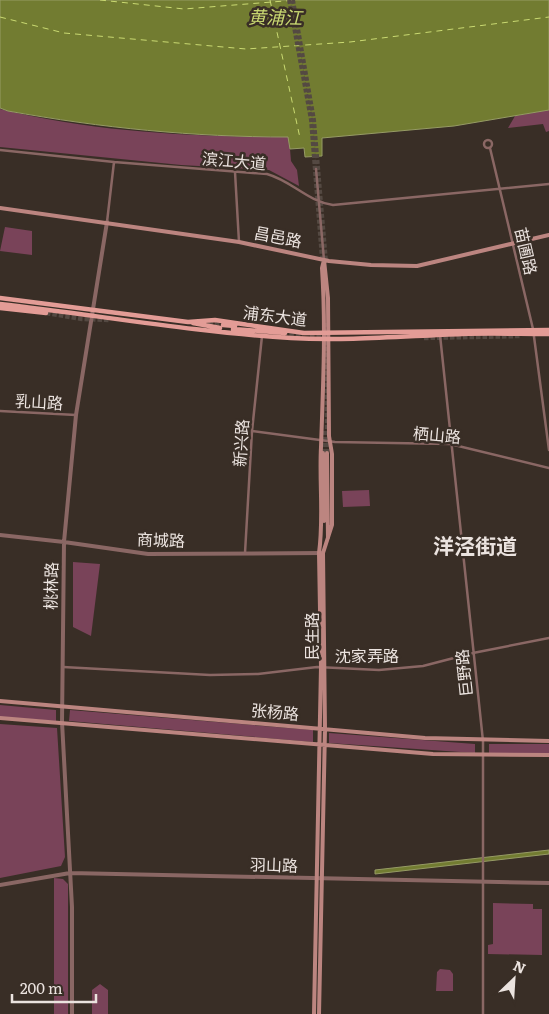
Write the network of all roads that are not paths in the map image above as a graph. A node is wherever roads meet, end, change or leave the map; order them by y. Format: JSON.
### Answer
{"nodes":[{"id":1,"x":490,"y":148,"type":"dead end"},
{"id":2,"x":0,"y":150,"type":"edge"},
{"id":3,"x":114,"y":162,"type":"junction"},
{"id":4,"x":316,"y":169,"type":"dead end"},
{"id":5,"x":235,"y":172,"type":"junction"},
{"id":6,"x":549,"y":184,"type":"edge"},
{"id":7,"x":500,"y":188,"type":"junction"},
{"id":8,"x":319,"y":202,"type":"junction"},
{"id":9,"x":0,"y":208,"type":"edge"},
{"id":10,"x":107,"y":222,"type":"junction"},
{"id":11,"x":549,"y":235,"type":"edge"},
{"id":12,"x":240,"y":242,"type":"junction"},
{"id":13,"x":513,"y":245,"type":"junction"},
{"id":14,"x":324,"y":260,"type":"junction"},
{"id":15,"x":0,"y":298,"type":"edge"},
{"id":16,"x":0,"y":306,"type":"edge"},
{"id":17,"x":93,"y":312,"type":"junction"},
{"id":18,"x":46,"y":314,"type":"tunnel mouth"},
{"id":19,"x":223,"y":325,"type":"tunnel mouth"},
{"id":20,"x":549,"y":330,"type":"edge"},
{"id":21,"x":533,"y":332,"type":"junction"},
{"id":22,"x":291,"y":333,"type":"junction"},
{"id":23,"x":440,"y":333,"type":"junction"},
{"id":24,"x":549,"y":334,"type":"edge"},
{"id":25,"x":262,"y":335,"type":"junction"},
{"id":26,"x":326,"y":336,"type":"junction"},
{"id":27,"x":0,"y":411,"type":"edge"},
{"id":28,"x":76,"y":415,"type":"junction"},
{"id":29,"x":252,"y":430,"type":"junction"},
{"id":30,"x":321,"y":440,"type":"junction"},
{"id":31,"x":330,"y":441,"type":"junction"},
{"id":32,"x":450,"y":444,"type":"junction"},
{"id":33,"x":549,"y":450,"type":"edge"},
{"id":34,"x":549,"y":468,"type":"edge"},
{"id":35,"x":321,"y":535,"type":"junction"},
{"id":36,"x":0,"y":536,"type":"edge"},
{"id":37,"x":64,"y":542,"type":"junction"},
{"id":38,"x":328,"y":542,"type":"junction"},
{"id":39,"x":245,"y":553,"type":"junction"},
{"id":40,"x":321,"y":553,"type":"junction"},
{"id":41,"x":549,"y":638,"type":"edge"},
{"id":42,"x":473,"y":653,"type":"junction"},
{"id":43,"x":62,"y":667,"type":"junction"},
{"id":44,"x":323,"y":668,"type":"junction"},
{"id":45,"x":0,"y":701,"type":"edge"},
{"id":46,"x":62,"y":705,"type":"junction"},
{"id":47,"x":0,"y":718,"type":"edge"},
{"id":48,"x":62,"y":722,"type":"junction"},
{"id":49,"x":322,"y":728,"type":"junction"},
{"id":50,"x":483,"y":741,"type":"junction"},
{"id":51,"x":549,"y":741,"type":"edge"},
{"id":52,"x":321,"y":746,"type":"junction"},
{"id":53,"x":483,"y":755,"type":"junction"},
{"id":54,"x":549,"y":755,"type":"edge"},
{"id":55,"x":70,"y":873,"type":"junction"},
{"id":56,"x":320,"y":879,"type":"junction"},
{"id":57,"x":483,"y":882,"type":"junction"},
{"id":58,"x":549,"y":883,"type":"edge"},
{"id":59,"x":0,"y":885,"type":"edge"},
{"id":60,"x":72,"y":1014,"type":"edge"},
{"id":61,"x":314,"y":1014,"type":"edge"},
{"id":62,"x":319,"y":1014,"type":"edge"},
{"id":63,"x":483,"y":1014,"type":"edge"}],
"edges":[{"from":1,"to":7,"type":"street","name":"苗圃路"},
{"from":2,"to":3,"type":"street","name":"滨江大道"},
{"from":3,"to":5,"type":"street","name":"滨江大道"},
{"from":3,"to":10,"type":"street","name":"桃林路"},
{"from":4,"to":8,"type":"street","name":"民生路"},
{"from":5,"to":8,"type":"street","name":"滨江大道"},
{"from":5,"to":12,"type":"street"},
{"from":6,"to":7,"type":"street","name":"滨江大道"},
{"from":7,"to":8,"type":"street","name":"滨江大道"},
{"from":7,"to":13,"type":"street","name":"苗圃路"},
{"from":8,"to":14,"type":"street","name":"民生路"},
{"from":9,"to":10,"type":"main road","name":"昌邑路"},
{"from":10,"to":12,"type":"main road","name":"昌邑路"},
{"from":10,"to":17,"type":"street","name":"桃林路"},
{"from":11,"to":13,"type":"main road","name":"昌邑路"},
{"from":12,"to":14,"type":"main road","name":"昌邑路"},
{"from":13,"to":14,"type":"main road","name":"昌邑路"},
{"from":13,"to":21,"type":"street","name":"苗圃路"},
{"from":14,"to":26,"type":"main road","name":"民生路"},
{"from":15,"to":17,"type":"main road","name":"浦东大道"},
{"from":16,"to":17,"type":"main road","name":"浦东大道"},
{"from":16,"to":18,"type":"main road"},
{"from":17,"to":22,"type":"main road","name":"浦东大道"},
{"from":17,"to":25,"type":"main road","name":"浦东大道"},
{"from":17,"to":28,"type":"street","name":"桃林路"},
{"from":19,"to":22,"type":"main road"},
{"from":20,"to":21,"type":"main road","name":"浦东大道"},
{"from":21,"to":23,"type":"main road","name":"浦东大道"},
{"from":21,"to":24,"type":"main road","name":"浦东大道"},
{"from":21,"to":33,"type":"street","name":"苗圃路"},
{"from":22,"to":26,"type":"main road","name":"浦东大道"},
{"from":23,"to":26,"type":"main road","name":"浦东大道"},
{"from":23,"to":32,"type":"street","name":"巨野路"},
{"from":25,"to":26,"type":"main road","name":"浦东大道"},
{"from":25,"to":29,"type":"street","name":"新兴路"},
{"from":26,"to":30,"type":"main road","name":"民生路"},
{"from":26,"to":31,"type":"main road","name":"民生路"},
{"from":27,"to":28,"type":"street","name":"乳山路"},
{"from":28,"to":37,"type":"street","name":"桃林路"},
{"from":29,"to":30,"type":"street"},
{"from":29,"to":39,"type":"street","name":"新兴路"},
{"from":30,"to":31,"type":"street","name":"栖山路"},
{"from":30,"to":35,"type":"main road","name":"民生路"},
{"from":31,"to":32,"type":"street","name":"栖山路"},
{"from":31,"to":38,"type":"main road","name":"民生路"},
{"from":32,"to":34,"type":"street","name":"栖山路"},
{"from":32,"to":42,"type":"street","name":"巨野路"},
{"from":35,"to":38,"type":"main road"},
{"from":35,"to":40,"type":"main road","name":"民生路"},
{"from":36,"to":37,"type":"street","name":"商城路"},
{"from":37,"to":39,"type":"street","name":"商城路"},
{"from":37,"to":43,"type":"street","name":"桃林路"},
{"from":38,"to":40,"type":"main road","name":"民生路"},
{"from":39,"to":40,"type":"street","name":"商城路"},
{"from":40,"to":44,"type":"main road","name":"民生路"},
{"from":41,"to":42,"type":"street","name":"沈家弄路"},
{"from":42,"to":44,"type":"street","name":"沈家弄路"},
{"from":42,"to":50,"type":"street","name":"巨野路"},
{"from":43,"to":44,"type":"street","name":"沈家弄路"},
{"from":43,"to":46,"type":"street","name":"桃林路"},
{"from":44,"to":49,"type":"main road","name":"民生路"},
{"from":45,"to":46,"type":"main road","name":"张杨路"},
{"from":46,"to":48,"type":"street","name":"桃林路"},
{"from":46,"to":49,"type":"main road","name":"张杨路"},
{"from":47,"to":48,"type":"main road","name":"张杨路"},
{"from":48,"to":52,"type":"main road","name":"张杨路"},
{"from":48,"to":55,"type":"street","name":"桃林路"},
{"from":49,"to":50,"type":"main road","name":"张杨路"},
{"from":49,"to":52,"type":"main road","name":"民生路"},
{"from":50,"to":51,"type":"main road","name":"张杨路"},
{"from":50,"to":53,"type":"street","name":"巨野路"},
{"from":52,"to":53,"type":"main road","name":"张杨路"},
{"from":52,"to":56,"type":"main road","name":"民生路"},
{"from":53,"to":54,"type":"main road","name":"张杨路"},
{"from":53,"to":57,"type":"street","name":"巨野路"},
{"from":55,"to":56,"type":"street","name":"羽山路"},
{"from":55,"to":59,"type":"street","name":"羽山路"},
{"from":55,"to":60,"type":"street","name":"桃林路"},
{"from":56,"to":57,"type":"street","name":"羽山路"},
{"from":56,"to":61,"type":"main road","name":"民生路"},
{"from":56,"to":62,"type":"main road","name":"民生路"},
{"from":57,"to":58,"type":"street","name":"羽山路"},
{"from":57,"to":63,"type":"street","name":"巨野路"}]}
